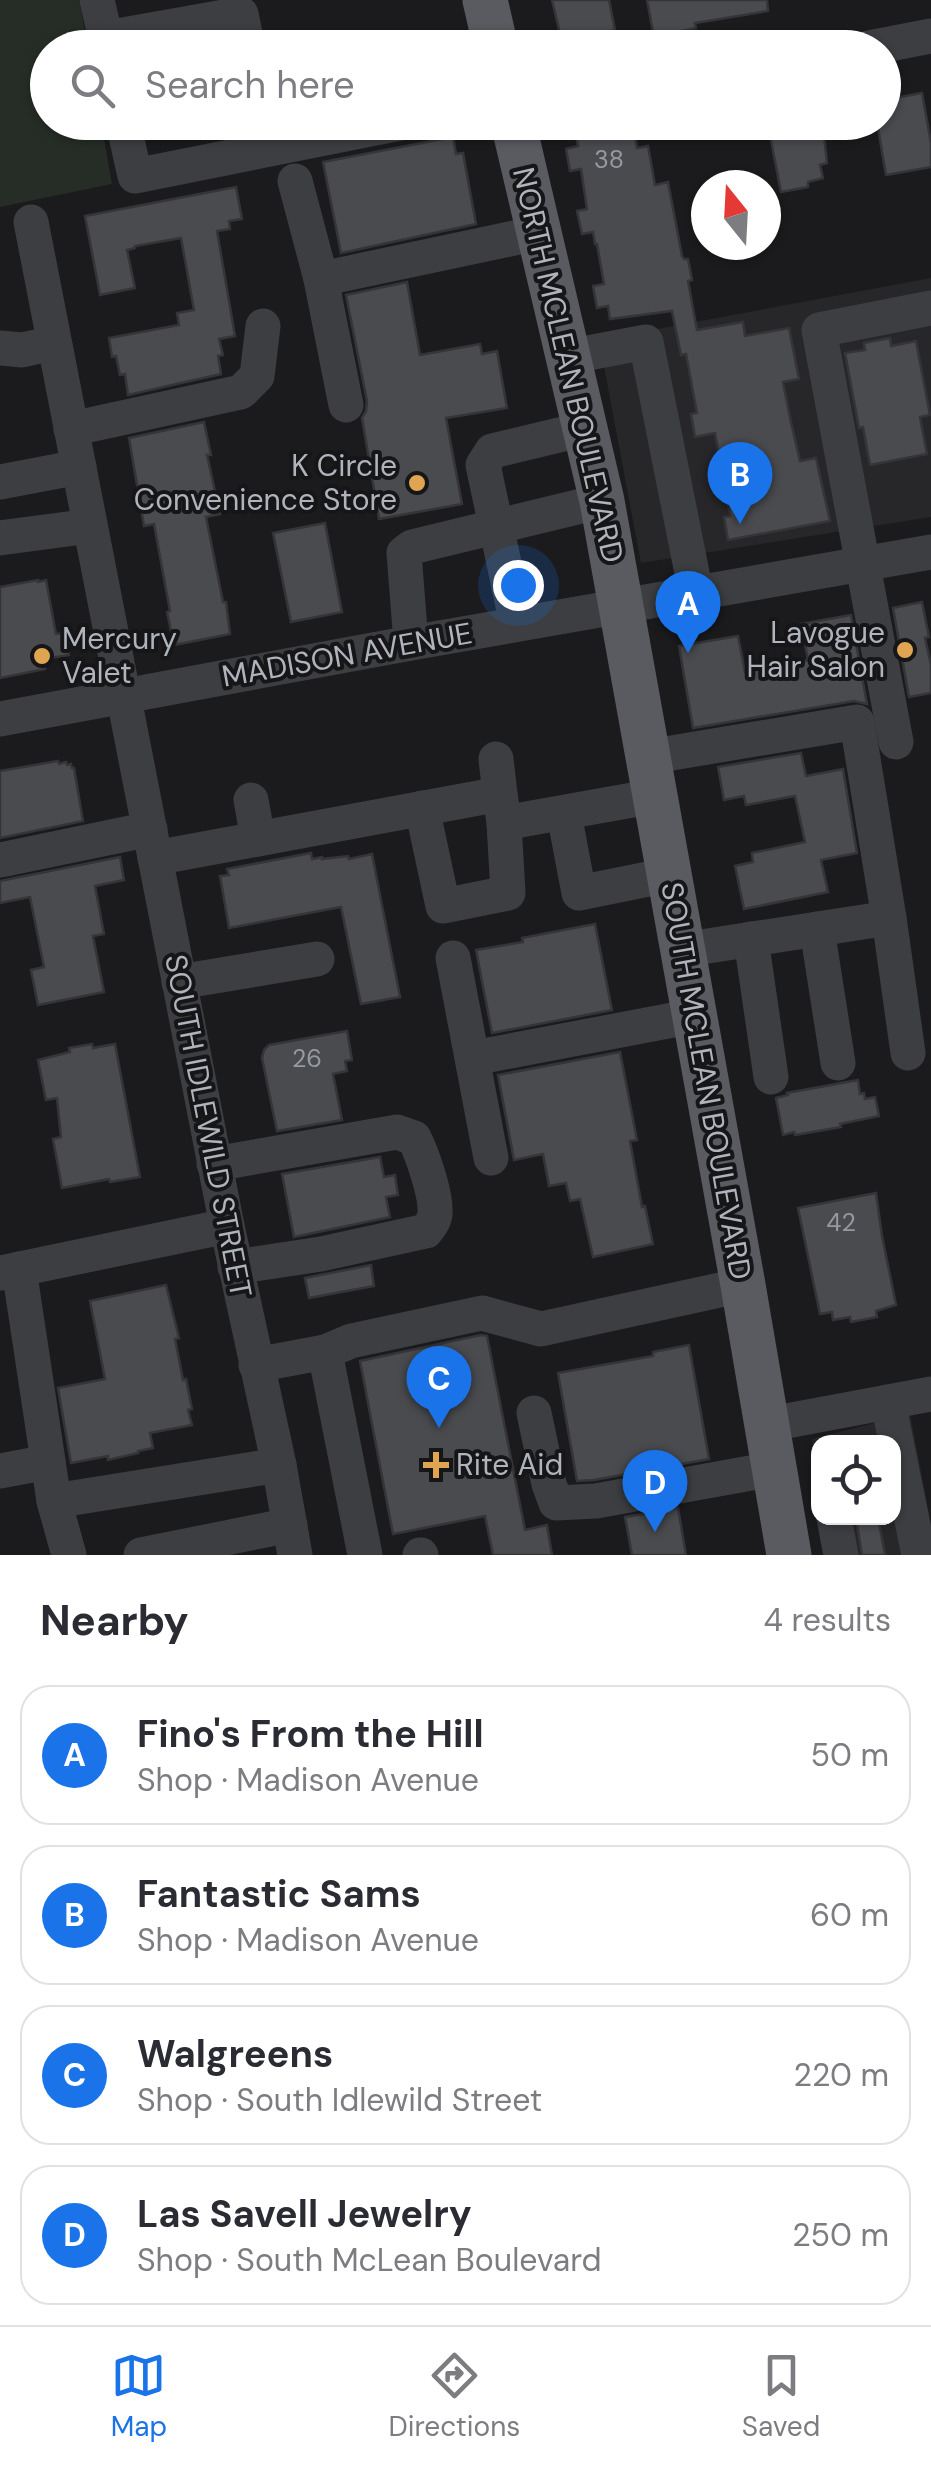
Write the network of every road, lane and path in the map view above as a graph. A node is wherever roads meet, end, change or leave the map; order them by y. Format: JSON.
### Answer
{"nodes":[{"id":1,"x":97,"y":0,"type":"edge"},
{"id":2,"x":486,"y":0,"type":"edge"},
{"id":3,"x":103,"y":30,"type":"edge"},
{"id":4,"x":167,"y":30,"type":"edge"},
{"id":5,"x":245,"y":30,"type":"edge"},
{"id":6,"x":492,"y":30,"type":"edge"},
{"id":7,"x":931,"y":36,"type":"edge"},
{"id":8,"x":901,"y":42,"type":"edge"},
{"id":9,"x":127,"y":140,"type":"edge"},
{"id":10,"x":253,"y":140,"type":"edge"},
{"id":11,"x":518,"y":140,"type":"edge"},
{"id":12,"x":296,"y":181,"type":"dead end"},
{"id":13,"x":30,"y":222,"type":"dead end"},
{"id":14,"x":538,"y":233,"type":"junction"},
{"id":15,"x":321,"y":279,"type":"junction"},
{"id":16,"x":931,"y":308,"type":"edge"},
{"id":17,"x":263,"y":326,"type":"dead end"},
{"id":18,"x":54,"y":342,"type":"junction"},
{"id":19,"x":0,"y":348,"type":"edge"},
{"id":20,"x":567,"y":356,"type":"junction"},
{"id":21,"x":346,"y":405,"type":"dead end"},
{"id":22,"x":71,"y":429,"type":"junction"},
{"id":23,"x":584,"y":429,"type":"junction"},
{"id":24,"x":79,"y":468,"type":"junction"},
{"id":25,"x":0,"y":482,"type":"edge"},
{"id":26,"x":602,"y":501,"type":"junction"},
{"id":27,"x":90,"y":526,"type":"junction"},
{"id":28,"x":494,"y":526,"type":"junction"},
{"id":29,"x":0,"y":538,"type":"edge"},
{"id":30,"x":931,"y":552,"type":"edge"},
{"id":31,"x":862,"y":564,"type":"junction"},
{"id":32,"x":696,"y":592,"type":"junction"},
{"id":33,"x":621,"y":608,"type":"junction"},
{"id":34,"x":516,"y":624,"type":"junction"},
{"id":35,"x":411,"y":643,"type":"junction"},
{"id":36,"x":122,"y":697,"type":"junction"},
{"id":37,"x":0,"y":719,"type":"edge"},
{"id":38,"x":896,"y":742,"type":"dead end"},
{"id":39,"x":651,"y":776,"type":"junction"},
{"id":40,"x":500,"y":792,"type":"junction"},
{"id":41,"x":252,"y":800,"type":"dead end"},
{"id":42,"x":422,"y":808,"type":"junction"},
{"id":43,"x":564,"y":814,"type":"junction"},
{"id":44,"x":258,"y":839,"type":"junction"},
{"id":45,"x":153,"y":844,"type":"junction"},
{"id":46,"x":0,"y":860,"type":"edge"},
{"id":47,"x":668,"y":876,"type":"junction"},
{"id":48,"x":889,"y":918,"type":"junction"},
{"id":49,"x":817,"y":929,"type":"junction"},
{"id":50,"x":751,"y":939,"type":"junction"},
{"id":51,"x":682,"y":950,"type":"junction"},
{"id":52,"x":317,"y":958,"type":"dead end"},
{"id":53,"x":453,"y":958,"type":"dead end"},
{"id":54,"x":179,"y":982,"type":"junction"},
{"id":55,"x":694,"y":1016,"type":"junction"},
{"id":56,"x":908,"y":1053,"type":"dead end"},
{"id":57,"x":474,"y":1058,"type":"junction"},
{"id":58,"x":838,"y":1063,"type":"dead end"},
{"id":59,"x":771,"y":1077,"type":"dead end"},
{"id":60,"x":491,"y":1158,"type":"dead end"},
{"id":61,"x":214,"y":1164,"type":"junction"},
{"id":62,"x":227,"y":1226,"type":"junction"},
{"id":63,"x":235,"y":1267,"type":"junction"},
{"id":64,"x":10,"y":1271,"type":"edge"},
{"id":65,"x":743,"y":1285,"type":"junction"},
{"id":66,"x":326,"y":1352,"type":"junction"},
{"id":67,"x":256,"y":1365,"type":"junction"},
{"id":68,"x":931,"y":1394,"type":"edge"},
{"id":69,"x":888,"y":1402,"type":"junction"},
{"id":70,"x":534,"y":1413,"type":"dead end"},
{"id":71,"x":766,"y":1425,"type":"junction"},
{"id":72,"x":893,"y":1435,"type":"edge"},
{"id":73,"x":48,"y":1462,"type":"junction"},
{"id":74,"x":279,"y":1465,"type":"junction"},
{"id":75,"x":774,"y":1470,"type":"junction"},
{"id":76,"x":0,"y":1471,"type":"edge"},
{"id":77,"x":901,"y":1483,"type":"edge"},
{"id":78,"x":54,"y":1501,"type":"junction"},
{"id":79,"x":835,"y":1525,"type":"edge"},
{"id":80,"x":293,"y":1540,"type":"edge"},
{"id":81,"x":69,"y":1555,"type":"edge"},
{"id":82,"x":141,"y":1555,"type":"edge"},
{"id":83,"x":365,"y":1555,"type":"edge"},
{"id":84,"x":789,"y":1555,"type":"edge"},
{"id":85,"x":841,"y":1555,"type":"edge"},
{"id":86,"x":919,"y":1555,"type":"edge"}],
"edges":[{"from":1,"to":3,"type":"street"},
{"from":2,"to":6,"type":"main road"},
{"from":4,"to":5,"type":"street"},
{"from":7,"to":8,"type":"street"},
{"from":9,"to":10,"type":"street"},
{"from":11,"to":14,"type":"main road","name":"NORTH MCLEAN BOULEVARD"},
{"from":12,"to":15,"type":"street"},
{"from":13,"to":18,"type":"street","name":"SOUTH IDLEWILD STREET"},
{"from":14,"to":15,"type":"street"},
{"from":14,"to":20,"type":"main road","name":"NORTH MCLEAN BOULEVARD"},
{"from":15,"to":21,"type":"street"},
{"from":16,"to":31,"type":"street"},
{"from":17,"to":22,"type":"street"},
{"from":18,"to":19,"type":"street"},
{"from":18,"to":22,"type":"street","name":"SOUTH IDLEWILD STREET"},
{"from":20,"to":23,"type":"main road","name":"NORTH MCLEAN BOULEVARD"},
{"from":20,"to":32,"type":"street"},
{"from":22,"to":24,"type":"street","name":"SOUTH IDLEWILD STREET"},
{"from":23,"to":26,"type":"main road","name":"NORTH MCLEAN BOULEVARD"},
{"from":23,"to":28,"type":"street"},
{"from":24,"to":25,"type":"street"},
{"from":24,"to":27,"type":"street","name":"SOUTH IDLEWILD STREET"},
{"from":26,"to":28,"type":"street"},
{"from":26,"to":33,"type":"main road","name":"NORTH MCLEAN BOULEVARD"},
{"from":27,"to":29,"type":"street"},
{"from":27,"to":36,"type":"street","name":"SOUTH IDLEWILD STREET"},
{"from":28,"to":34,"type":"street"},
{"from":28,"to":35,"type":"street"},
{"from":30,"to":31,"type":"street","name":"MADISON AVENUE"},
{"from":31,"to":32,"type":"street","name":"MADISON AVENUE"},
{"from":31,"to":38,"type":"street"},
{"from":32,"to":33,"type":"street","name":"MADISON AVENUE"},
{"from":33,"to":34,"type":"street","name":"MADISON AVENUE"},
{"from":33,"to":39,"type":"main road","name":"SOUTH MCLEAN BOULEVARD"},
{"from":34,"to":35,"type":"street","name":"MADISON AVENUE"},
{"from":35,"to":36,"type":"street","name":"MADISON AVENUE"},
{"from":36,"to":37,"type":"street","name":"MADISON AVENUE"},
{"from":36,"to":45,"type":"street","name":"SOUTH IDLEWILD STREET"},
{"from":39,"to":43,"type":"street"},
{"from":39,"to":47,"type":"main road","name":"SOUTH MCLEAN BOULEVARD"},
{"from":39,"to":48,"type":"street"},
{"from":40,"to":42,"type":"street"},
{"from":40,"to":42,"type":"street"},
{"from":40,"to":43,"type":"street"},
{"from":41,"to":44,"type":"street"},
{"from":42,"to":44,"type":"street"},
{"from":43,"to":47,"type":"street"},
{"from":44,"to":45,"type":"street"},
{"from":45,"to":46,"type":"street"},
{"from":45,"to":54,"type":"street","name":"SOUTH IDLEWILD STREET"},
{"from":47,"to":51,"type":"main road","name":"SOUTH MCLEAN BOULEVARD"},
{"from":48,"to":49,"type":"street"},
{"from":48,"to":56,"type":"street"},
{"from":49,"to":50,"type":"street"},
{"from":49,"to":58,"type":"street"},
{"from":50,"to":51,"type":"street"},
{"from":50,"to":59,"type":"street"},
{"from":51,"to":55,"type":"main road","name":"SOUTH MCLEAN BOULEVARD"},
{"from":52,"to":54,"type":"street"},
{"from":53,"to":57,"type":"street"},
{"from":54,"to":61,"type":"street","name":"SOUTH IDLEWILD STREET"},
{"from":55,"to":57,"type":"street"},
{"from":55,"to":65,"type":"main road","name":"SOUTH MCLEAN BOULEVARD"},
{"from":57,"to":60,"type":"street"},
{"from":61,"to":62,"type":"street","name":"SOUTH IDLEWILD STREET"},
{"from":61,"to":63,"type":"street"},
{"from":62,"to":63,"type":"street","name":"SOUTH IDLEWILD STREET"},
{"from":62,"to":64,"type":"street"},
{"from":63,"to":67,"type":"street","name":"SOUTH IDLEWILD STREET"},
{"from":64,"to":73,"type":"street"},
{"from":65,"to":66,"type":"street"},
{"from":65,"to":71,"type":"main road","name":"SOUTH MCLEAN BOULEVARD"},
{"from":66,"to":67,"type":"street"},
{"from":66,"to":83,"type":"street"},
{"from":67,"to":74,"type":"street","name":"SOUTH IDLEWILD STREET"},
{"from":68,"to":69,"type":"street"},
{"from":69,"to":71,"type":"street"},
{"from":69,"to":72,"type":"street"},
{"from":70,"to":75,"type":"street"},
{"from":71,"to":75,"type":"main road","name":"SOUTH MCLEAN BOULEVARD"},
{"from":73,"to":76,"type":"street"},
{"from":73,"to":78,"type":"street"},
{"from":74,"to":78,"type":"street"},
{"from":74,"to":80,"type":"street","name":"SOUTH IDLEWILD STREET"},
{"from":75,"to":84,"type":"main road","name":"SOUTH MCLEAN BOULEVARD"},
{"from":77,"to":86,"type":"street"},
{"from":78,"to":81,"type":"street"},
{"from":79,"to":85,"type":"street"},
{"from":80,"to":82,"type":"street"}]}
